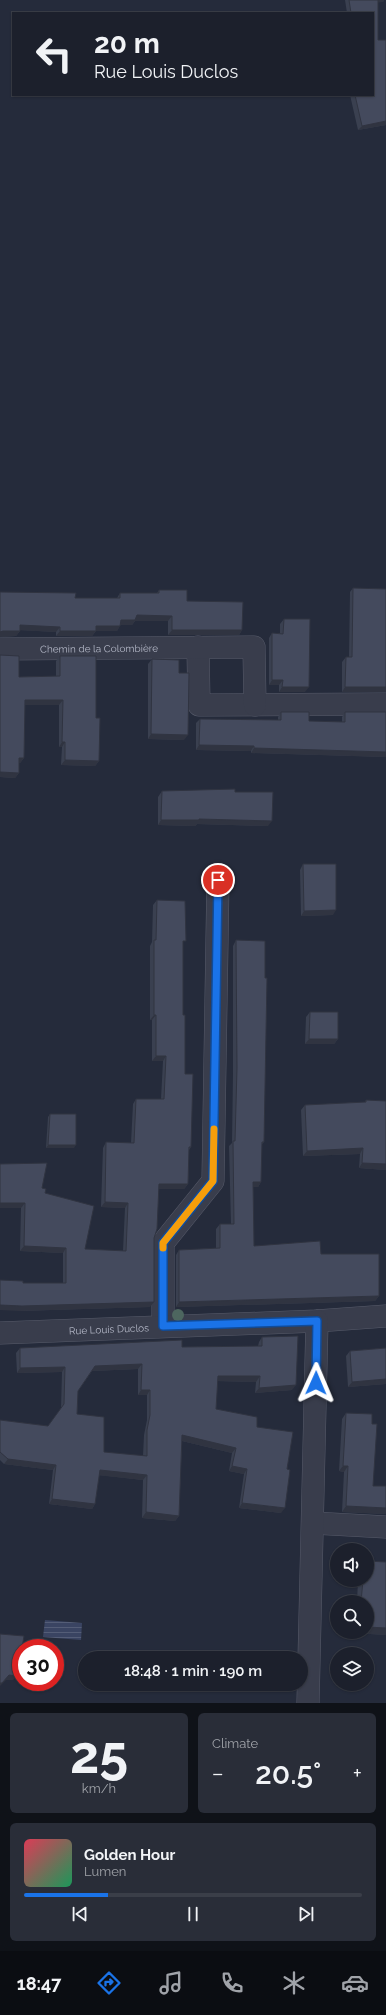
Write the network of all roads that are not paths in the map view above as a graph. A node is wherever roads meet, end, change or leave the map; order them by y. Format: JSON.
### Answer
{"nodes":[{"id":1,"x":198,"y":647,"type":"junction"},
{"id":2,"x":0,"y":649,"type":"edge"},
{"id":3,"x":386,"y":704,"type":"edge"},
{"id":4,"x":255,"y":705,"type":"junction"},
{"id":5,"x":218,"y":880,"type":"dead end"},
{"id":6,"x":386,"y":1316,"type":"edge"},
{"id":7,"x":317,"y":1321,"type":"junction"},
{"id":8,"x":163,"y":1326,"type":"junction"},
{"id":9,"x":0,"y":1333,"type":"edge"},
{"id":10,"x":313,"y":1523,"type":"junction"},
{"id":11,"x":386,"y":1527,"type":"edge"},
{"id":12,"x":308,"y":1703,"type":"edge"}],
"edges":[{"from":1,"to":2,"type":"street","name":"Chemin de la Colombière"},
{"from":1,"to":4,"type":"street"},
{"from":1,"to":4,"type":"street","name":"Chemin de la Colombière"},
{"from":3,"to":4,"type":"street"},
{"from":5,"to":8,"type":"street"},
{"from":6,"to":7,"type":"street","name":"Rue Louis Duclos"},
{"from":7,"to":8,"type":"street","name":"Rue Louis Duclos"},
{"from":7,"to":10,"type":"street"},
{"from":8,"to":9,"type":"street","name":"Rue Louis Duclos"},
{"from":10,"to":11,"type":"street"},
{"from":10,"to":12,"type":"street"}]}
